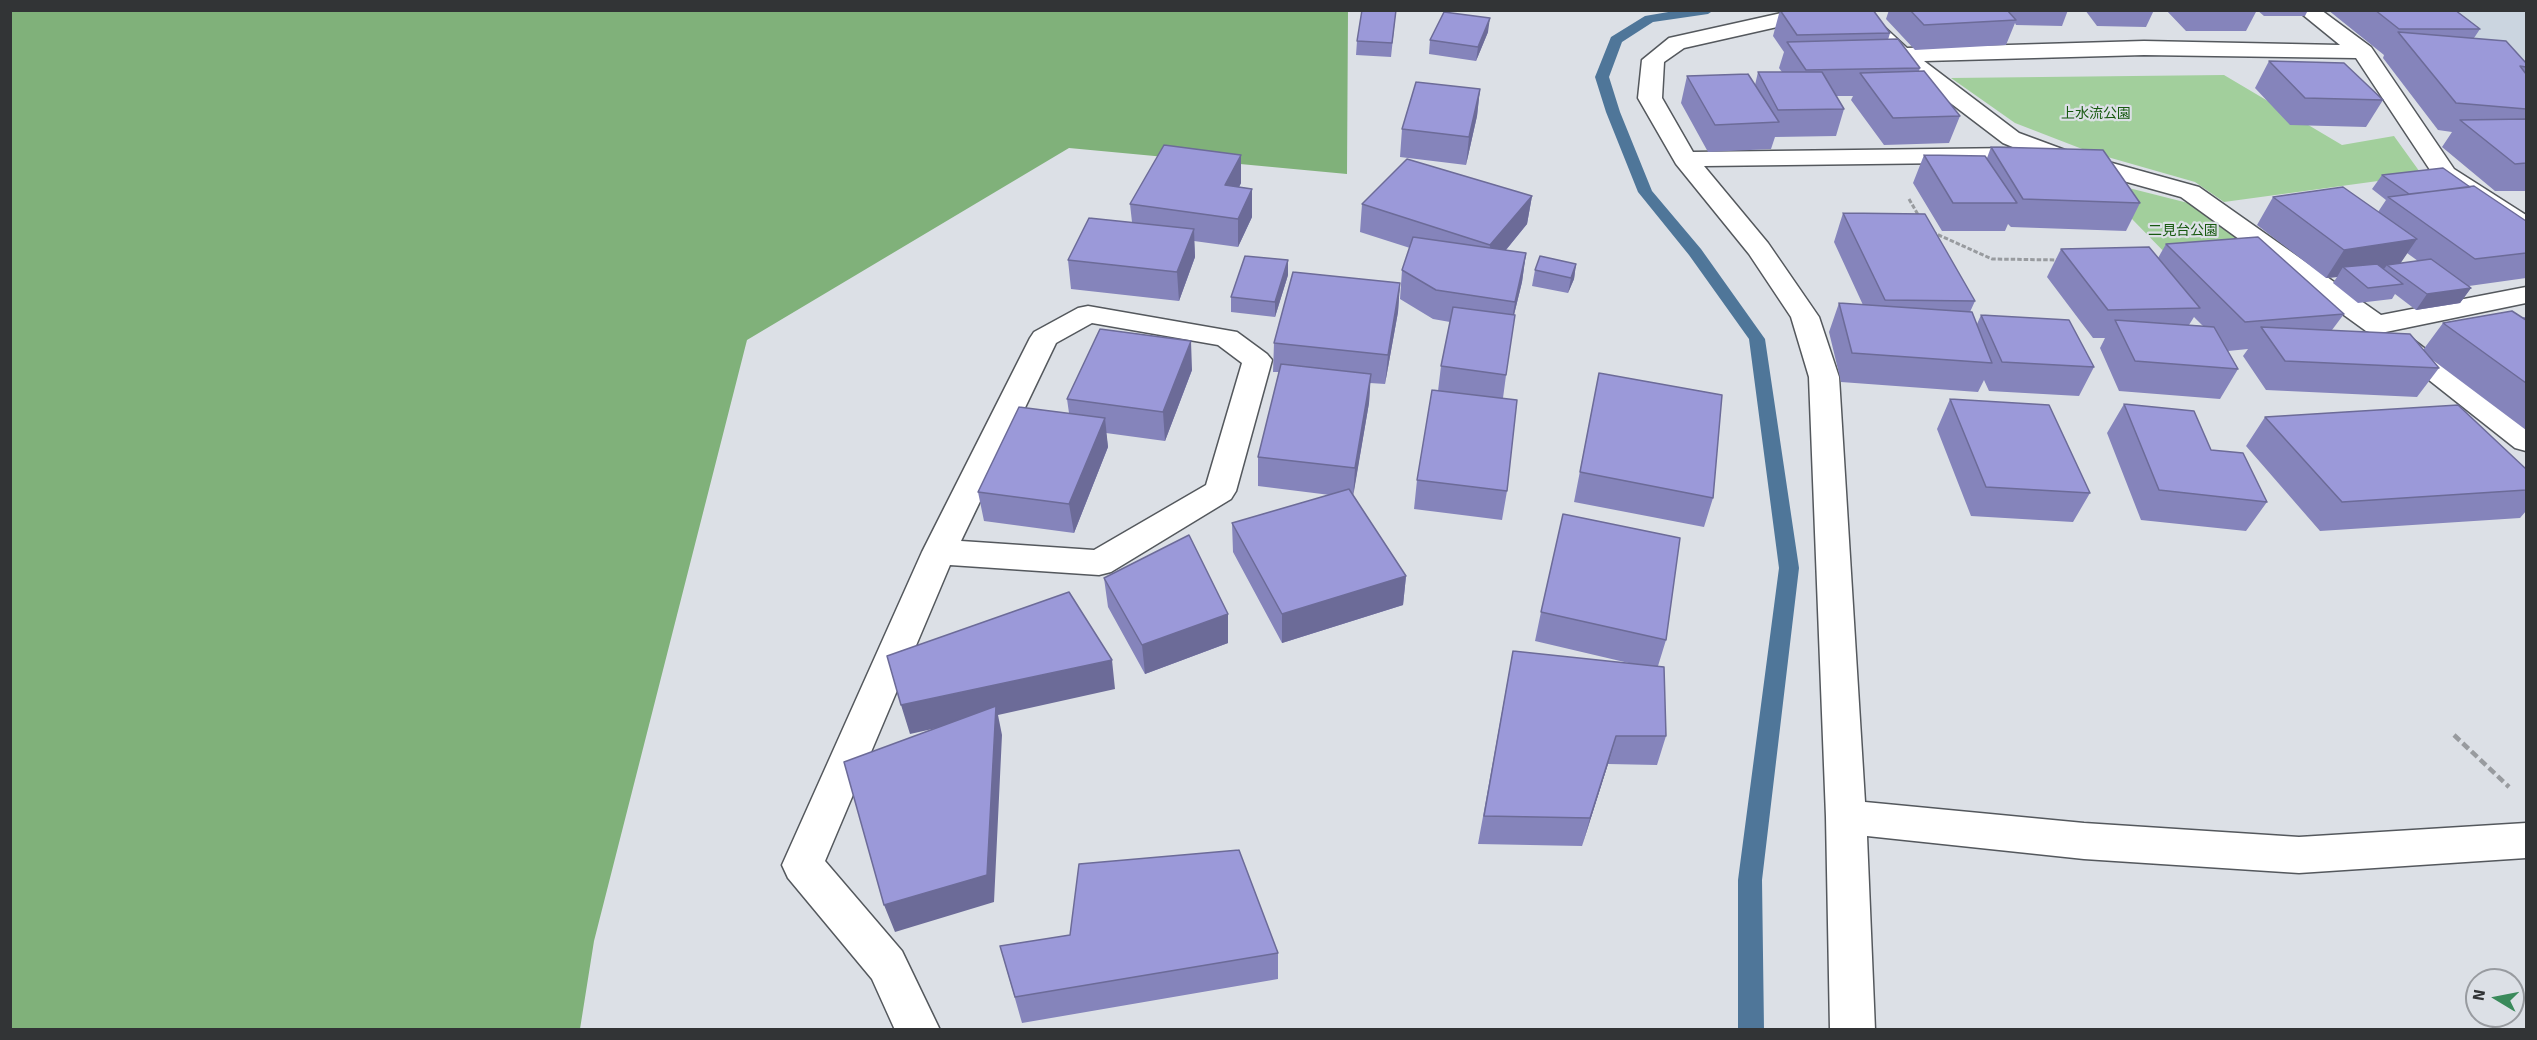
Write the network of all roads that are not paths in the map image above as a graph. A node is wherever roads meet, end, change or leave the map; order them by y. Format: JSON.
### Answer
{"nodes":[{"id":1,"x":1826,"y":10,"type":"edge"},
{"id":2,"x":1853,"y":10,"type":"edge"},
{"id":3,"x":2307,"y":10,"type":"edge"},
{"id":4,"x":2363,"y":52,"type":"junction"},
{"id":5,"x":1902,"y":55,"type":"junction"},
{"id":6,"x":2056,"y":154,"type":"junction"},
{"id":7,"x":1685,"y":159,"type":"junction"},
{"id":8,"x":2526,"y":226,"type":"edge"},
{"id":9,"x":2526,"y":295,"type":"edge"},
{"id":10,"x":2376,"y":325,"type":"junction"},
{"id":11,"x":2526,"y":441,"type":"edge"},
{"id":12,"x":939,"y":552,"type":"junction"},
{"id":13,"x":1846,"y":817,"type":"junction"},
{"id":14,"x":2526,"y":841,"type":"edge"},
{"id":15,"x":918,"y":1029,"type":"edge"},
{"id":16,"x":1853,"y":1029,"type":"edge"}],
"edges":[{"from":1,"to":7,"type":"street"},
{"from":2,"to":5,"type":"street"},
{"from":3,"to":4,"type":"street"},
{"from":4,"to":5,"type":"street"},
{"from":4,"to":8,"type":"street"},
{"from":5,"to":6,"type":"street"},
{"from":6,"to":7,"type":"street"},
{"from":6,"to":10,"type":"street"},
{"from":7,"to":13,"type":"street"},
{"from":9,"to":10,"type":"street"},
{"from":10,"to":11,"type":"street"},
{"from":12,"to":12,"type":"street"},
{"from":12,"to":15,"type":"street"},
{"from":13,"to":14,"type":"street"},
{"from":13,"to":16,"type":"street"}]}
